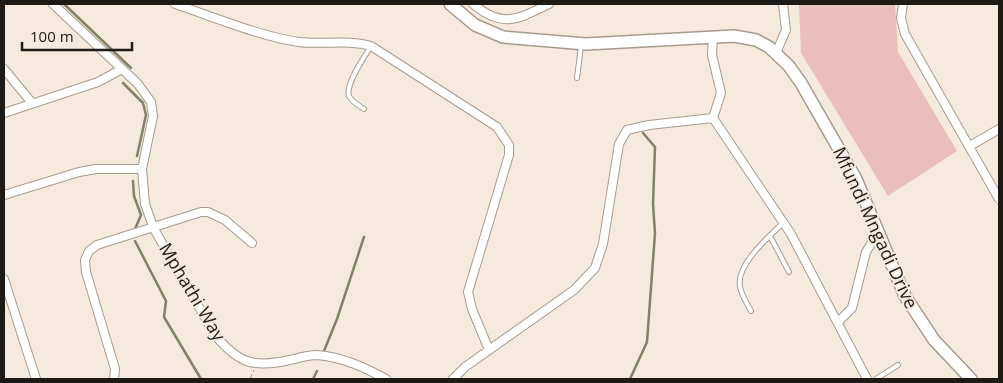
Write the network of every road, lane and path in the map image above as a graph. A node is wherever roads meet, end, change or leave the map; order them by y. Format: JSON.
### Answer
{"nodes":[{"id":1,"x":53,"y":4,"type":"edge"},
{"id":2,"x":175,"y":4,"type":"edge"},
{"id":3,"x":450,"y":4,"type":"edge"},
{"id":4,"x":473,"y":4,"type":"edge"},
{"id":5,"x":549,"y":4,"type":"edge"},
{"id":6,"x":783,"y":4,"type":"edge"},
{"id":7,"x":902,"y":4,"type":"edge"},
{"id":8,"x":713,"y":36,"type":"junction"},
{"id":9,"x":582,"y":44,"type":"junction"},
{"id":10,"x":371,"y":46,"type":"junction"},
{"id":11,"x":776,"y":53,"type":"junction"},
{"id":12,"x":4,"y":69,"type":"edge"},
{"id":13,"x":122,"y":69,"type":"junction"},
{"id":14,"x":577,"y":78,"type":"dead end"},
{"id":15,"x":32,"y":103,"type":"junction"},
{"id":16,"x":364,"y":109,"type":"dead end"},
{"id":17,"x":4,"y":113,"type":"edge"},
{"id":18,"x":713,"y":118,"type":"junction"},
{"id":19,"x":999,"y":129,"type":"edge"},
{"id":20,"x":970,"y":146,"type":"junction"},
{"id":21,"x":142,"y":169,"type":"junction"},
{"id":22,"x":4,"y":195,"type":"edge"},
{"id":23,"x":999,"y":199,"type":"edge"},
{"id":24,"x":784,"y":222,"type":"junction"},
{"id":25,"x":154,"y":229,"type":"junction"},
{"id":26,"x":879,"y":230,"type":"junction"},
{"id":27,"x":770,"y":236,"type":"junction"},
{"id":28,"x":252,"y":243,"type":"dead end"},
{"id":29,"x":789,"y":272,"type":"dead end"},
{"id":30,"x":4,"y":279,"type":"edge"},
{"id":31,"x":752,"y":311,"type":"dead end"},
{"id":32,"x":838,"y":322,"type":"junction"},
{"id":33,"x":489,"y":350,"type":"junction"},
{"id":34,"x":257,"y":365,"type":"junction"},
{"id":35,"x":898,"y":366,"type":"dead end"},
{"id":36,"x":36,"y":379,"type":"edge"},
{"id":37,"x":114,"y":379,"type":"edge"},
{"id":38,"x":250,"y":379,"type":"edge"},
{"id":39,"x":386,"y":379,"type":"edge"},
{"id":40,"x":453,"y":379,"type":"edge"},
{"id":41,"x":867,"y":379,"type":"edge"},
{"id":42,"x":876,"y":379,"type":"edge"},
{"id":43,"x":970,"y":379,"type":"edge"}],
"edges":[{"from":1,"to":13,"type":"street"},
{"from":2,"to":10,"type":"street"},
{"from":3,"to":9,"type":"street","name":"Mfundi Mngadi Drive"},
{"from":4,"to":5,"type":"street"},
{"from":6,"to":11,"type":"street"},
{"from":7,"to":20,"type":"street"},
{"from":8,"to":9,"type":"street","name":"Mfundi Mngadi Drive"},
{"from":8,"to":11,"type":"street","name":"Mfundi Mngadi Drive"},
{"from":8,"to":18,"type":"street"},
{"from":9,"to":14,"type":"lane"},
{"from":10,"to":16,"type":"lane"},
{"from":10,"to":33,"type":"street"},
{"from":11,"to":26,"type":"street","name":"Mfundi Mngadi Drive"},
{"from":12,"to":15,"type":"street"},
{"from":13,"to":15,"type":"street"},
{"from":13,"to":21,"type":"street","name":"Mphathi Way"},
{"from":15,"to":17,"type":"street"},
{"from":18,"to":24,"type":"street"},
{"from":18,"to":33,"type":"street"},
{"from":19,"to":20,"type":"street"},
{"from":20,"to":23,"type":"street"},
{"from":21,"to":22,"type":"street"},
{"from":21,"to":25,"type":"street","name":"Mphathi Way"},
{"from":24,"to":27,"type":"lane"},
{"from":24,"to":32,"type":"street"},
{"from":25,"to":28,"type":"street"},
{"from":25,"to":34,"type":"street","name":"Mphathi Way"},
{"from":25,"to":37,"type":"street"},
{"from":26,"to":32,"type":"street"},
{"from":26,"to":43,"type":"street","name":"Mfundi Mngadi Drive"},
{"from":27,"to":29,"type":"lane"},
{"from":27,"to":31,"type":"lane"},
{"from":30,"to":36,"type":"street"},
{"from":32,"to":41,"type":"street"},
{"from":33,"to":40,"type":"street"},
{"from":34,"to":38,"type":"path"},
{"from":34,"to":39,"type":"street"},
{"from":35,"to":42,"type":"lane"}]}
